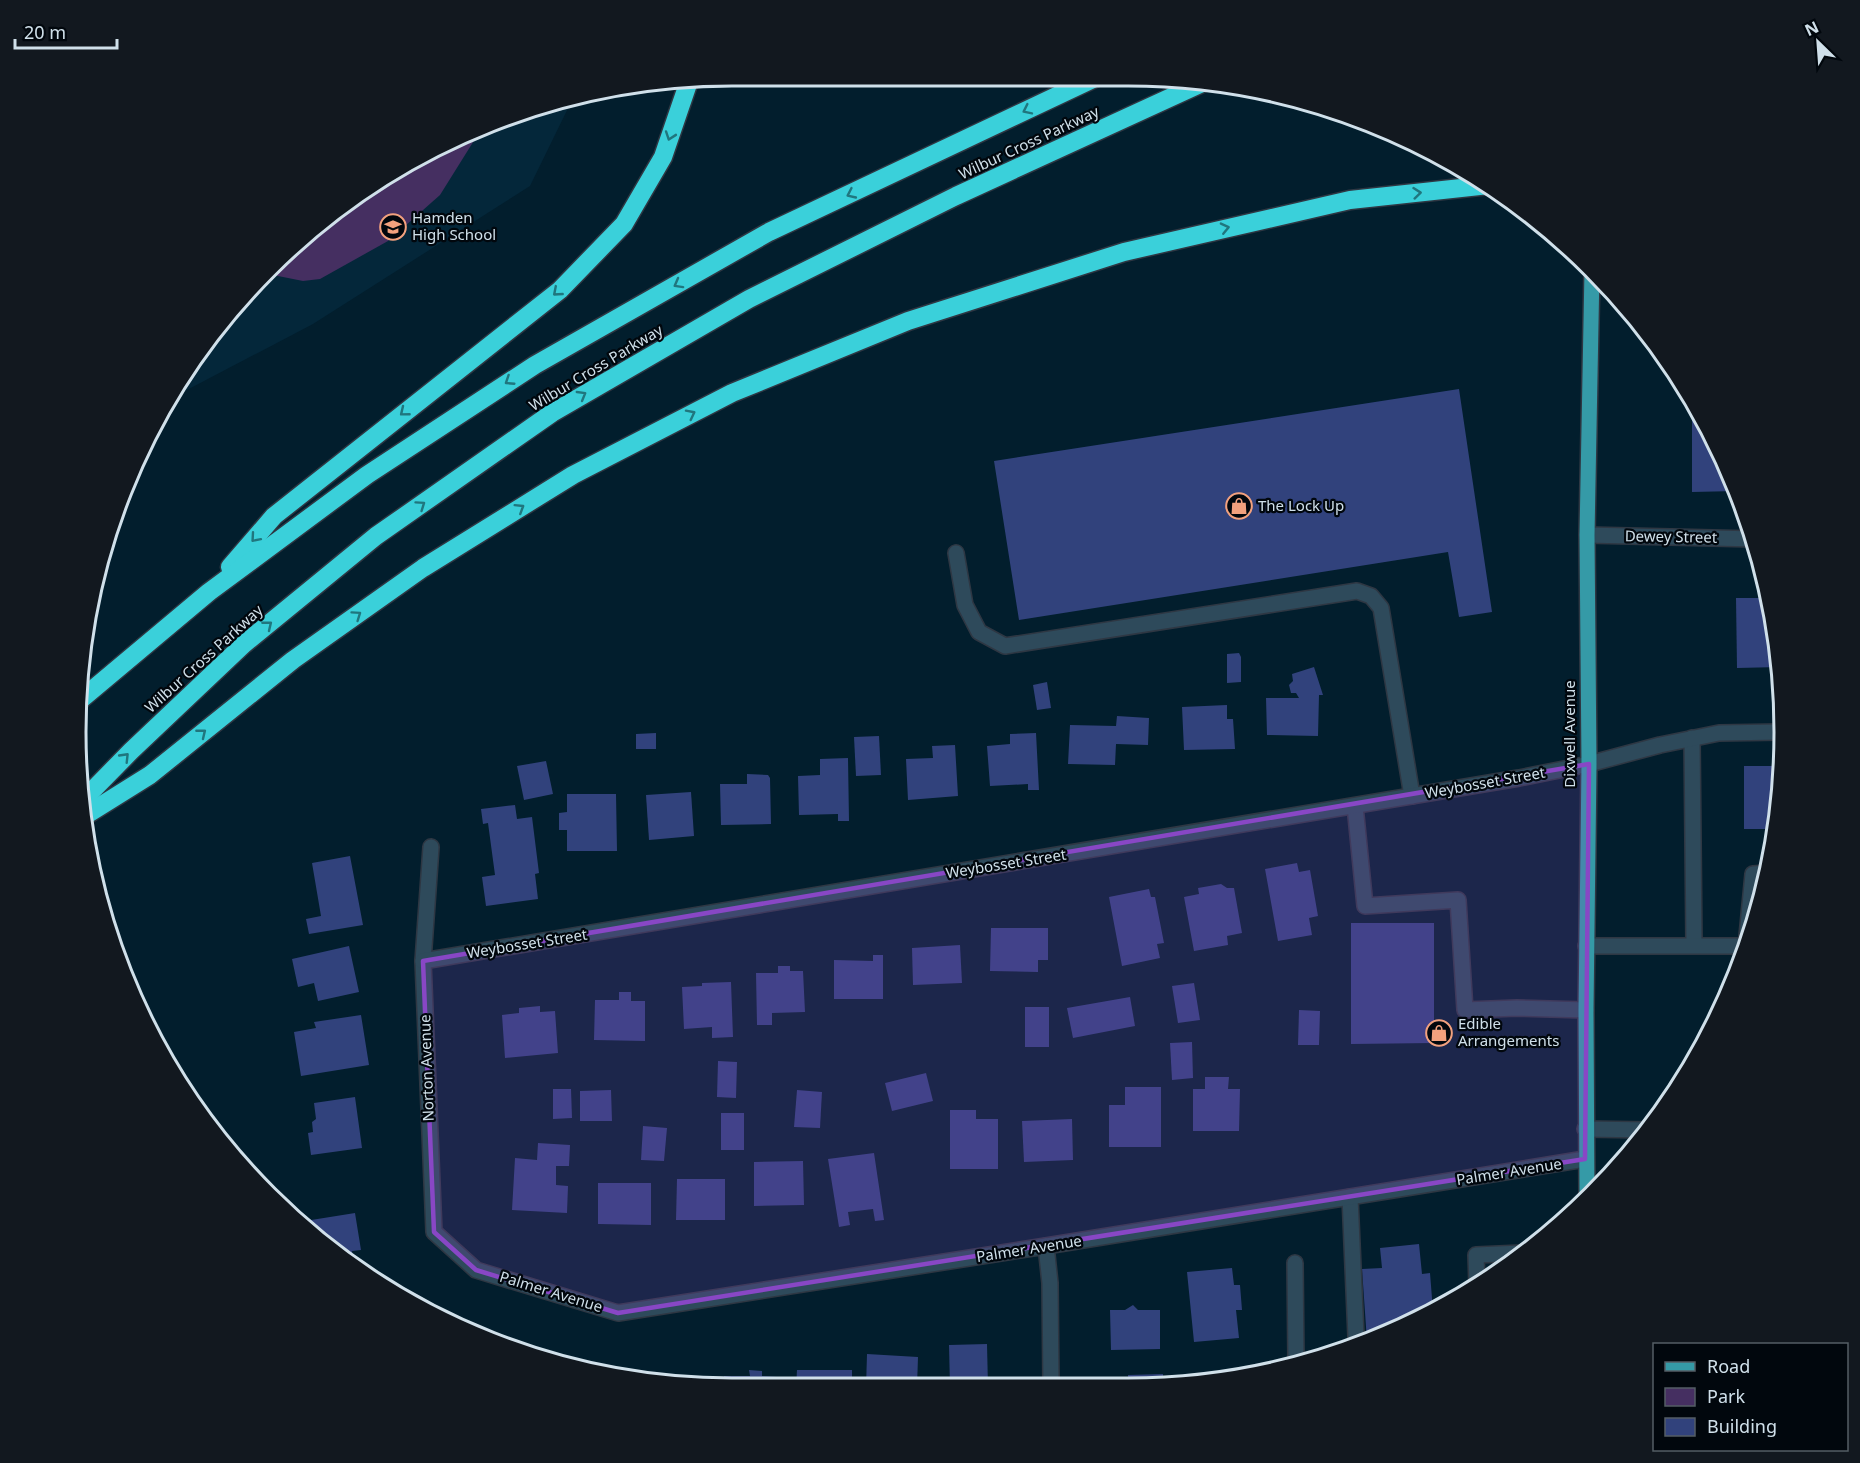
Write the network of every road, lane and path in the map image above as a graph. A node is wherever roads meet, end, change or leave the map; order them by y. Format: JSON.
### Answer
{"nodes":[{"id":1,"x":1078,"y":86,"type":"edge"},
{"id":2,"x":687,"y":87,"type":"edge"},
{"id":3,"x":1189,"y":89,"type":"edge"},
{"id":4,"x":1475,"y":187,"type":"edge"},
{"id":5,"x":1592,"y":282,"type":"edge"},
{"id":6,"x":1587,"y":535,"type":"junction"},
{"id":7,"x":1744,"y":539,"type":"edge"},
{"id":8,"x":956,"y":554,"type":"dead end"},
{"id":9,"x":209,"y":592,"type":"junction"},
{"id":10,"x":87,"y":694,"type":"edge"},
{"id":11,"x":1774,"y":732,"type":"edge"},
{"id":12,"x":1692,"y":738,"type":"junction"},
{"id":13,"x":1589,"y":764,"type":"junction"},
{"id":14,"x":89,"y":794,"type":"edge"},
{"id":15,"x":1412,"y":796,"type":"junction"},
{"id":16,"x":1355,"y":806,"type":"junction"},
{"id":17,"x":91,"y":812,"type":"edge"},
{"id":18,"x":431,"y":848,"type":"dead end"},
{"id":19,"x":1758,"y":874,"type":"edge"},
{"id":20,"x":1750,"y":906,"type":"edge"},
{"id":21,"x":1695,"y":945,"type":"junction"},
{"id":22,"x":1587,"y":946,"type":"junction"},
{"id":23,"x":1737,"y":946,"type":"edge"},
{"id":24,"x":423,"y":961,"type":"junction"},
{"id":25,"x":1586,"y":1010,"type":"junction"},
{"id":26,"x":1585,"y":1129,"type":"junction"},
{"id":27,"x":1637,"y":1130,"type":"edge"},
{"id":28,"x":1586,"y":1159,"type":"junction"},
{"id":29,"x":1587,"y":1186,"type":"edge"},
{"id":30,"x":1350,"y":1197,"type":"junction"},
{"id":31,"x":1046,"y":1246,"type":"junction"},
{"id":32,"x":1508,"y":1254,"type":"edge"},
{"id":33,"x":1296,"y":1263,"type":"dead end"},
{"id":34,"x":476,"y":1270,"type":"joint"},
{"id":35,"x":1477,"y":1275,"type":"edge"},
{"id":36,"x":1356,"y":1336,"type":"edge"},
{"id":37,"x":1296,"y":1355,"type":"edge"},
{"id":38,"x":1051,"y":1378,"type":"edge"}],
"edges":[{"from":1,"to":9,"type":"highway","name":"Wilbur Cross Parkway","one_way":true},
{"from":2,"to":9,"type":"highway","one_way":true},
{"from":14,"to":3,"type":"highway","name":"Wilbur Cross Parkway","one_way":true},
{"from":17,"to":4,"type":"highway","one_way":true},
{"from":5,"to":6,"type":"main road","name":"Dixwell Avenue"},
{"from":6,"to":7,"type":"street","name":"Dewey Street"},
{"from":6,"to":13,"type":"main road","name":"Dixwell Avenue"},
{"from":8,"to":15,"type":"street"},
{"from":9,"to":10,"type":"highway","name":"Wilbur Cross Parkway"},
{"from":11,"to":12,"type":"street","name":"Weybosset Street"},
{"from":12,"to":13,"type":"street","name":"Weybosset Street"},
{"from":12,"to":21,"type":"street"},
{"from":13,"to":15,"type":"street","name":"Weybosset Street"},
{"from":13,"to":22,"type":"main road","name":"Dixwell Avenue"},
{"from":15,"to":16,"type":"street","name":"Weybosset Street"},
{"from":16,"to":24,"type":"street","name":"Weybosset Street"},
{"from":16,"to":25,"type":"street"},
{"from":18,"to":24,"type":"street","name":"Norton Avenue"},
{"from":19,"to":20,"type":"street"},
{"from":21,"to":22,"type":"street"},
{"from":21,"to":23,"type":"street"},
{"from":22,"to":25,"type":"main road","name":"Dixwell Avenue"},
{"from":24,"to":34,"type":"street","name":"Norton Avenue"},
{"from":25,"to":26,"type":"main road","name":"Dixwell Avenue"},
{"from":26,"to":27,"type":"street"},
{"from":26,"to":28,"type":"main road","name":"Dixwell Avenue"},
{"from":28,"to":29,"type":"main road","name":"Dixwell Avenue"},
{"from":28,"to":30,"type":"street","name":"Palmer Avenue"},
{"from":30,"to":31,"type":"street","name":"Palmer Avenue"},
{"from":30,"to":36,"type":"street"},
{"from":31,"to":34,"type":"street","name":"Palmer Avenue"},
{"from":31,"to":38,"type":"street"},
{"from":32,"to":35,"type":"street"},
{"from":33,"to":37,"type":"street"}]}
